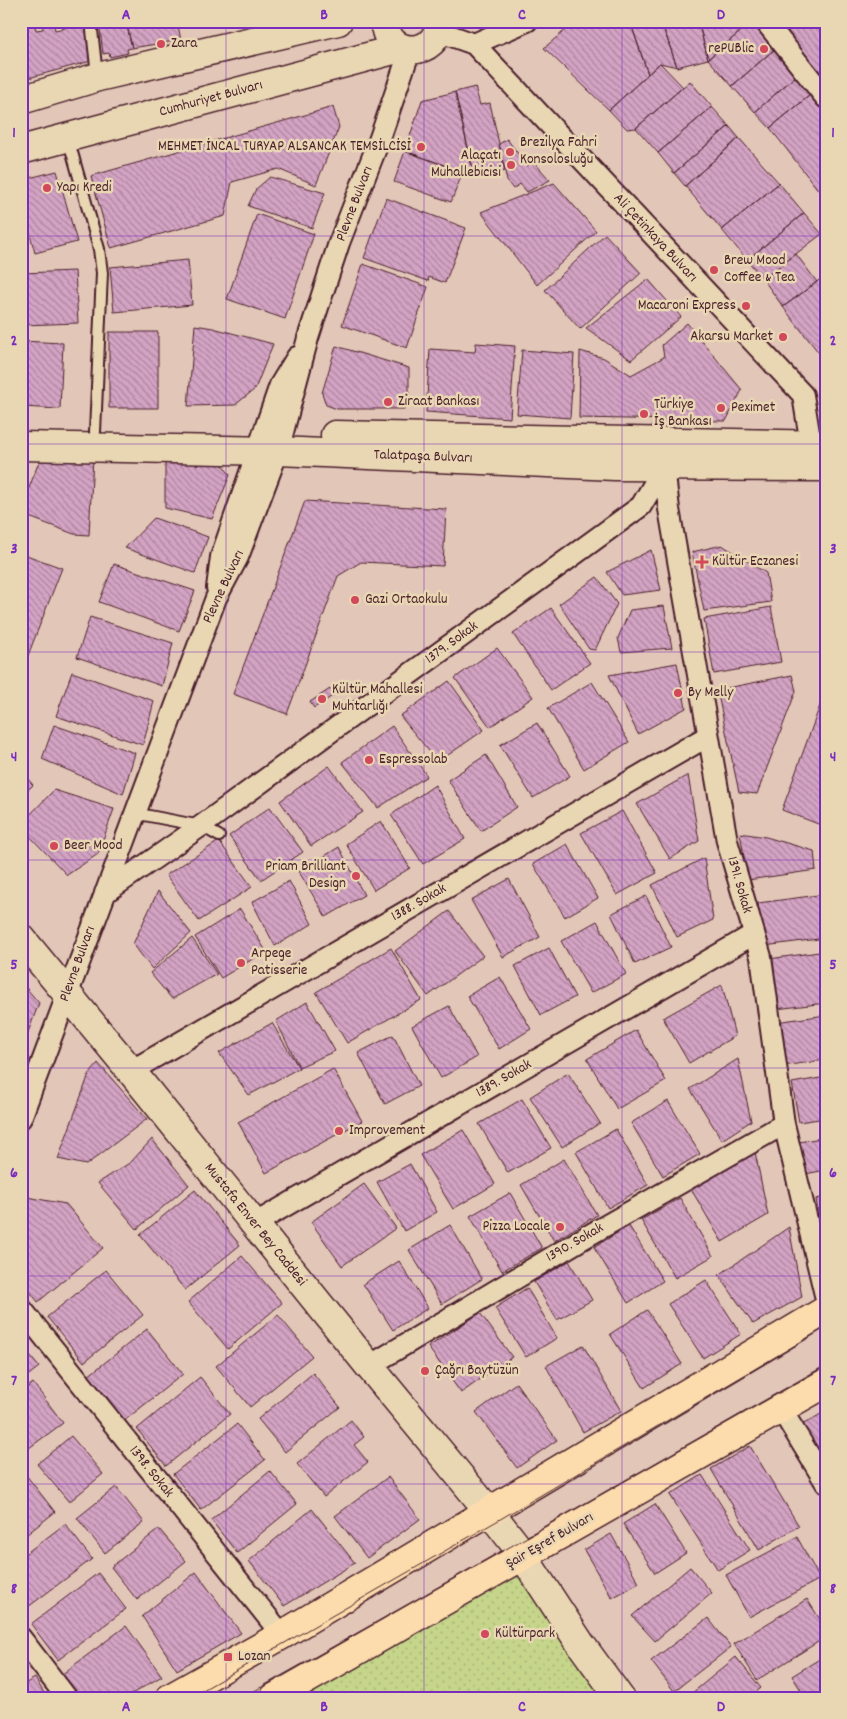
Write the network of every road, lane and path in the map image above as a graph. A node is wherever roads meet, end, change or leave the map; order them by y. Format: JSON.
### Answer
{"nodes":[{"id":1,"x":91,"y":21,"type":"edge"},
{"id":2,"x":338,"y":21,"type":"edge"},
{"id":3,"x":385,"y":21,"type":"edge"},
{"id":4,"x":527,"y":21,"type":"edge"},
{"id":5,"x":765,"y":21,"type":"edge"},
{"id":6,"x":441,"y":24,"type":"edge"},
{"id":7,"x":474,"y":44,"type":"junction"},
{"id":8,"x":405,"y":49,"type":"junction"},
{"id":9,"x":98,"y":77,"type":"junction"},
{"id":10,"x":826,"y":98,"type":"edge"},
{"id":11,"x":21,"y":100,"type":"edge"},
{"id":12,"x":68,"y":138,"type":"junction"},
{"id":13,"x":21,"y":150,"type":"edge"},
{"id":14,"x":21,"y":432,"type":"edge"},
{"id":15,"x":95,"y":432,"type":"junction"},
{"id":16,"x":271,"y":443,"type":"junction"},
{"id":17,"x":21,"y":446,"type":"edge"},
{"id":18,"x":821,"y":452,"type":"edge"},
{"id":19,"x":664,"y":467,"type":"junction"},
{"id":20,"x":708,"y":736,"type":"junction"},
{"id":21,"x":134,"y":813,"type":"junction"},
{"id":22,"x":201,"y":826,"type":"junction"},
{"id":23,"x":219,"y":836,"type":"dead end"},
{"id":24,"x":105,"y":893,"type":"junction"},
{"id":25,"x":754,"y":934,"type":"junction"},
{"id":26,"x":26,"y":948,"type":"edge"},
{"id":27,"x":68,"y":993,"type":"junction"},
{"id":28,"x":131,"y":1071,"type":"junction"},
{"id":29,"x":21,"y":1118,"type":"edge"},
{"id":30,"x":784,"y":1124,"type":"junction"},
{"id":31,"x":254,"y":1224,"type":"junction"},
{"id":32,"x":826,"y":1300,"type":"edge"},
{"id":33,"x":21,"y":1308,"type":"edge"},
{"id":34,"x":826,"y":1310,"type":"edge"},
{"id":35,"x":368,"y":1366,"type":"junction"},
{"id":36,"x":826,"y":1383,"type":"edge"},
{"id":37,"x":781,"y":1409,"type":"junction"},
{"id":38,"x":826,"y":1483,"type":"edge"},
{"id":39,"x":488,"y":1511,"type":"junction"},
{"id":40,"x":523,"y":1556,"type":"junction"},
{"id":41,"x":282,"y":1635,"type":"junction"},
{"id":42,"x":21,"y":1638,"type":"edge"},
{"id":43,"x":67,"y":1698,"type":"edge"},
{"id":44,"x":170,"y":1698,"type":"edge"},
{"id":45,"x":274,"y":1698,"type":"edge"},
{"id":46,"x":620,"y":1698,"type":"edge"}],
"edges":[{"from":1,"to":9,"type":"lane"},
{"from":2,"to":9,"type":"street"},
{"from":3,"to":8,"type":"street"},
{"from":4,"to":7,"type":"street"},
{"from":5,"to":10,"type":"street"},
{"from":6,"to":7,"type":"street"},
{"from":6,"to":8,"type":"street","name":"Cumhuriyet Bulvarı"},
{"from":7,"to":18,"type":"street","name":"Ali Çetinkaya Bulvarı"},
{"from":8,"to":12,"type":"street","name":"Cumhuriyet Bulvarı"},
{"from":8,"to":16,"type":"street","name":"Plevne Bulvarı"},
{"from":9,"to":11,"type":"street"},
{"from":12,"to":13,"type":"street","name":"Cumhuriyet Bulvarı"},
{"from":12,"to":15,"type":"lane"},
{"from":14,"to":15,"type":"street","name":"Talatpaşa Bulvarı"},
{"from":15,"to":16,"type":"street","name":"Talatpaşa Bulvarı"},
{"from":16,"to":17,"type":"street","name":"Talatpaşa Bulvarı"},
{"from":16,"to":18,"type":"street","name":"Talatpaşa Bulvarı"},
{"from":16,"to":19,"type":"street","name":"Talatpaşa Bulvarı"},
{"from":16,"to":21,"type":"street","name":"Plevne Bulvarı"},
{"from":18,"to":19,"type":"street","name":"Talatpaşa Bulvarı"},
{"from":19,"to":20,"type":"street","name":"1391. Sokak"},
{"from":19,"to":22,"type":"street","name":"1379. Sokak"},
{"from":20,"to":25,"type":"street","name":"1391. Sokak"},
{"from":20,"to":28,"type":"street","name":"1388. Sokak"},
{"from":21,"to":22,"type":"lane"},
{"from":21,"to":24,"type":"street","name":"Plevne Bulvarı"},
{"from":22,"to":23,"type":"lane"},
{"from":22,"to":24,"type":"street","name":"1379. Sokak"},
{"from":24,"to":27,"type":"street","name":"Plevne Bulvarı"},
{"from":25,"to":30,"type":"street","name":"1391. Sokak"},
{"from":25,"to":31,"type":"street","name":"1389. Sokak"},
{"from":26,"to":27,"type":"street","name":"Mustafa Enver Bey Caddesi"},
{"from":27,"to":28,"type":"street","name":"Mustafa Enver Bey Caddesi"},
{"from":27,"to":29,"type":"street","name":"Plevne Bulvarı"},
{"from":28,"to":31,"type":"street","name":"Mustafa Enver Bey Caddesi"},
{"from":30,"to":32,"type":"street","name":"1391. Sokak"},
{"from":30,"to":35,"type":"street","name":"1390. Sokak"},
{"from":31,"to":35,"type":"street","name":"Mustafa Enver Bey Caddesi"},
{"from":33,"to":41,"type":"street","name":"1398. Sokak"},
{"from":34,"to":39,"type":"main road"},
{"from":35,"to":39,"type":"street","name":"Mustafa Enver Bey Caddesi"},
{"from":36,"to":37,"type":"main road","name":"Şair Eşref Bulvarı"},
{"from":37,"to":38,"type":"street"},
{"from":37,"to":40,"type":"main road","name":"Şair Eşref Bulvarı"},
{"from":39,"to":40,"type":"street","name":"Mustafa Enver Bey Caddesi"},
{"from":39,"to":41,"type":"main road"},
{"from":40,"to":45,"type":"main road","name":"Şair Eşref Bulvarı"},
{"from":40,"to":46,"type":"street","name":"Mustafa Enver Bey Caddesi"},
{"from":41,"to":44,"type":"main road"},
{"from":42,"to":43,"type":"street"}]}
